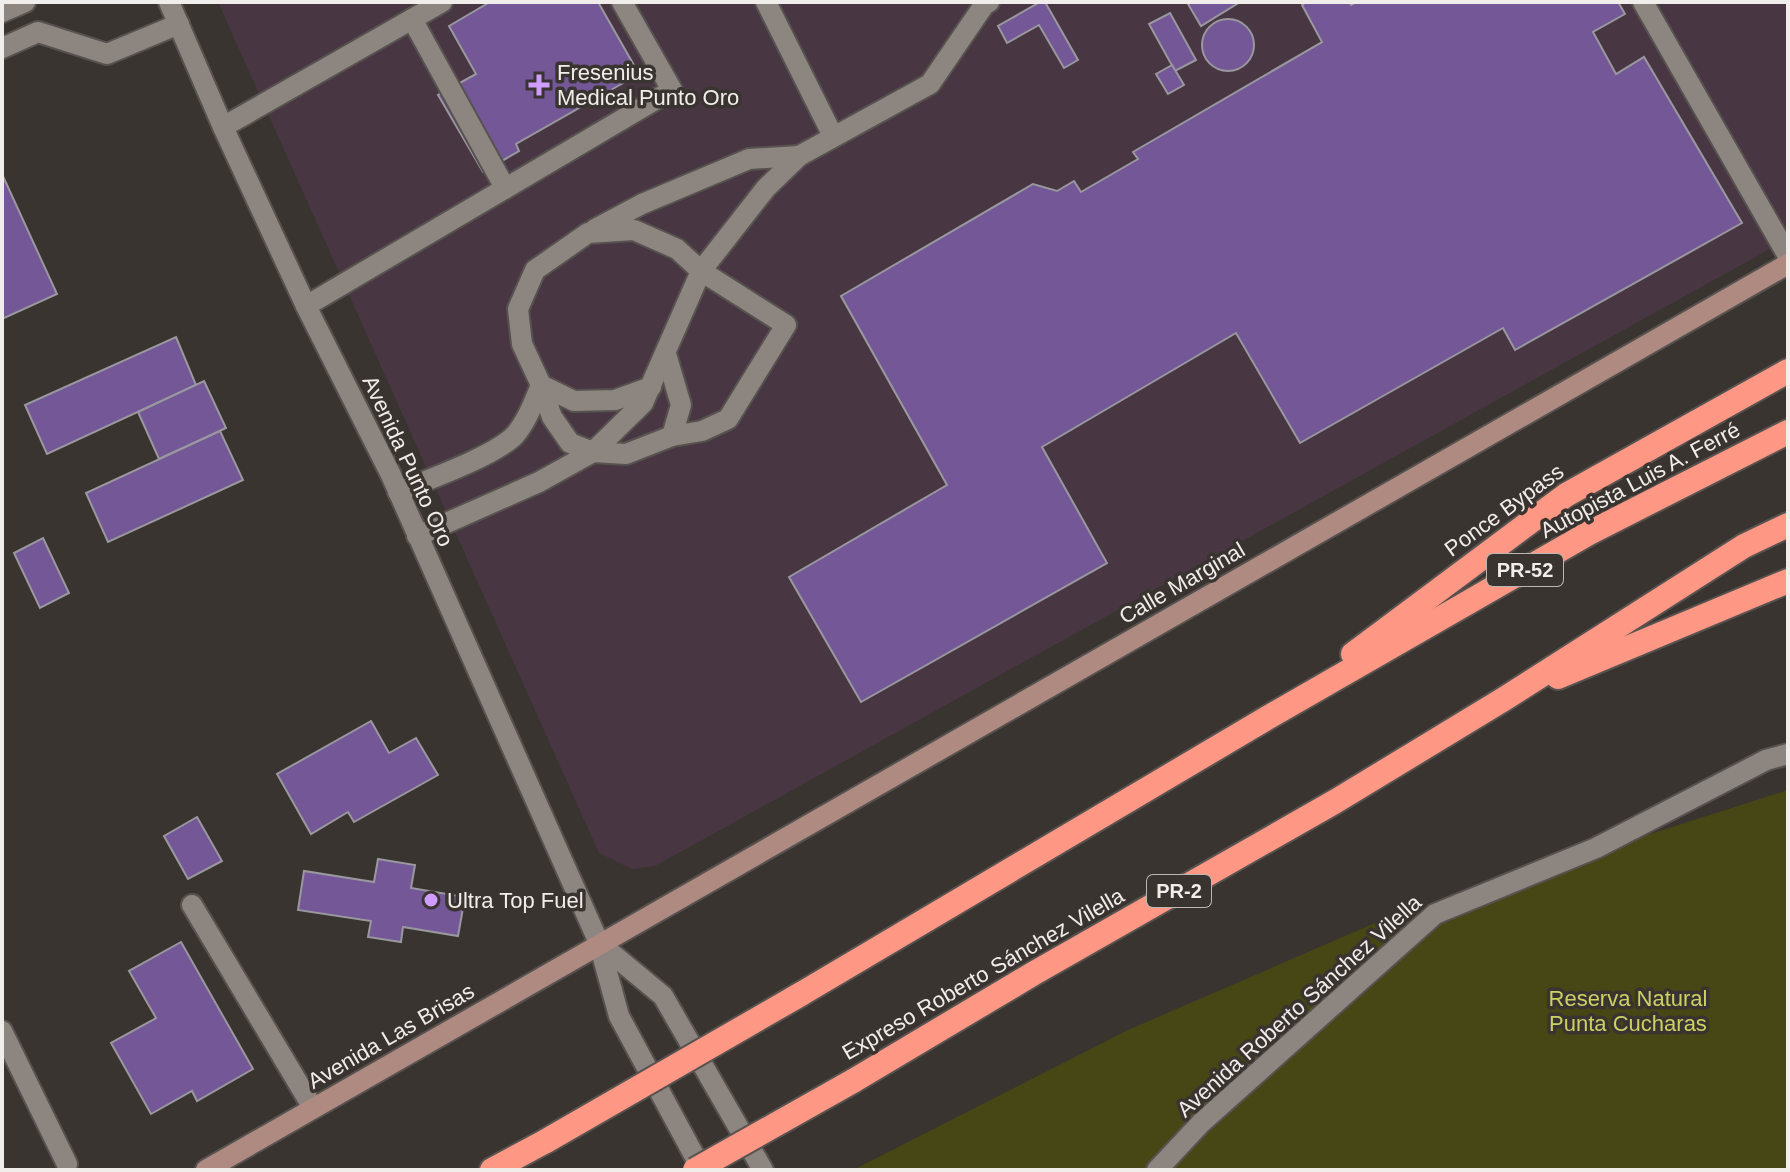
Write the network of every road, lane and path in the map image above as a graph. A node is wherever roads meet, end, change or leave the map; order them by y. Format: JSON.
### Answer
{"nodes":[{"id":1,"x":25,"y":2,"type":"edge"},
{"id":2,"x":169,"y":2,"type":"edge"},
{"id":3,"x":442,"y":2,"type":"edge"},
{"id":4,"x":622,"y":2,"type":"edge"},
{"id":5,"x":766,"y":2,"type":"edge"},
{"id":6,"x":989,"y":2,"type":"edge"},
{"id":7,"x":1643,"y":2,"type":"edge"},
{"id":8,"x":2,"y":12,"type":"edge"},
{"id":9,"x":412,"y":19,"type":"junction"},
{"id":10,"x":179,"y":24,"type":"junction"},
{"id":11,"x":2,"y":48,"type":"edge"},
{"id":12,"x":223,"y":127,"type":"junction"},
{"id":13,"x":833,"y":136,"type":"junction"},
{"id":14,"x":799,"y":156,"type":"junction"},
{"id":15,"x":505,"y":188,"type":"junction"},
{"id":16,"x":588,"y":233,"type":"junction"},
{"id":17,"x":1788,"y":256,"type":"edge"},
{"id":18,"x":1788,"y":264,"type":"edge"},
{"id":19,"x":701,"y":271,"type":"junction"},
{"id":20,"x":306,"y":306,"type":"junction"},
{"id":21,"x":666,"y":354,"type":"junction"},
{"id":22,"x":1788,"y":371,"type":"edge"},
{"id":23,"x":541,"y":385,"type":"junction"},
{"id":24,"x":651,"y":387,"type":"junction"},
{"id":25,"x":1788,"y":432,"type":"edge"},
{"id":26,"x":672,"y":436,"type":"junction"},
{"id":27,"x":593,"y":452,"type":"junction"},
{"id":28,"x":398,"y":492,"type":"junction"},
{"id":29,"x":1788,"y":525,"type":"edge"},
{"id":30,"x":417,"y":536,"type":"junction"},
{"id":31,"x":1788,"y":581,"type":"edge"},
{"id":32,"x":1504,"y":699,"type":"junction"},
{"id":33,"x":1267,"y":718,"type":"junction"},
{"id":34,"x":1788,"y":754,"type":"edge"},
{"id":35,"x":192,"y":905,"type":"dead end"},
{"id":36,"x":599,"y":943,"type":"junction"},
{"id":37,"x":2,"y":1031,"type":"edge"},
{"id":38,"x":313,"y":1108,"type":"junction"},
{"id":39,"x":67,"y":1164,"type":"dead end"},
{"id":40,"x":206,"y":1170,"type":"edge"},
{"id":41,"x":492,"y":1170,"type":"edge"},
{"id":42,"x":695,"y":1170,"type":"edge"},
{"id":43,"x":702,"y":1170,"type":"edge"},
{"id":44,"x":763,"y":1170,"type":"edge"},
{"id":45,"x":1157,"y":1170,"type":"edge"}],
"edges":[{"from":1,"to":8,"type":"street"},
{"from":2,"to":10,"type":"street","name":"Avenida Punto Oro"},
{"from":3,"to":9,"type":"street"},
{"from":4,"to":15,"type":"street"},
{"from":5,"to":13,"type":"street"},
{"from":6,"to":13,"type":"street"},
{"from":7,"to":17,"type":"street"},
{"from":9,"to":12,"type":"street"},
{"from":9,"to":15,"type":"street"},
{"from":10,"to":11,"type":"street"},
{"from":10,"to":12,"type":"street","name":"Avenida Punto Oro"},
{"from":12,"to":20,"type":"street","name":"Avenida Punto Oro"},
{"from":13,"to":14,"type":"street"},
{"from":14,"to":16,"type":"street"},
{"from":14,"to":19,"type":"street"},
{"from":15,"to":20,"type":"street"},
{"from":16,"to":19,"type":"street"},
{"from":16,"to":23,"type":"street"},
{"from":18,"to":36,"type":"street","name":"Calle Marginal"},
{"from":19,"to":21,"type":"street"},
{"from":19,"to":26,"type":"street"},
{"from":20,"to":28,"type":"street","name":"Avenida Punto Oro"},
{"from":21,"to":24,"type":"street"},
{"from":21,"to":26,"type":"street"},
{"from":22,"to":33,"type":"highway","name":"Ponce Bypass"},
{"from":23,"to":24,"type":"street"},
{"from":23,"to":27,"type":"street"},
{"from":23,"to":28,"type":"street"},
{"from":24,"to":27,"type":"street"},
{"from":25,"to":33,"type":"highway","name":"Autopista Luis A. Ferré","number":"PR-52"},
{"from":26,"to":27,"type":"street"},
{"from":27,"to":30,"type":"street"},
{"from":28,"to":30,"type":"street","name":"Avenida Punto Oro"},
{"from":29,"to":32,"type":"highway","number":"PR-2"},
{"from":30,"to":36,"type":"street","name":"Avenida Punto Oro"},
{"from":31,"to":32,"type":"highway"},
{"from":32,"to":42,"type":"highway","name":"Expreso Roberto Sánchez Vilella","number":"PR-2","bridge":true},
{"from":33,"to":41,"type":"highway","bridge":true},
{"from":34,"to":45,"type":"street","name":"Avenida Roberto Sánchez Vilella"},
{"from":35,"to":38,"type":"street"},
{"from":36,"to":38,"type":"street","name":"Avenida Las Brisas"},
{"from":36,"to":43,"type":"street","name":"Avenida Punto Oro"},
{"from":36,"to":44,"type":"street"},
{"from":37,"to":39,"type":"street"},
{"from":38,"to":40,"type":"street","name":"Avenida Las Brisas"}]}
